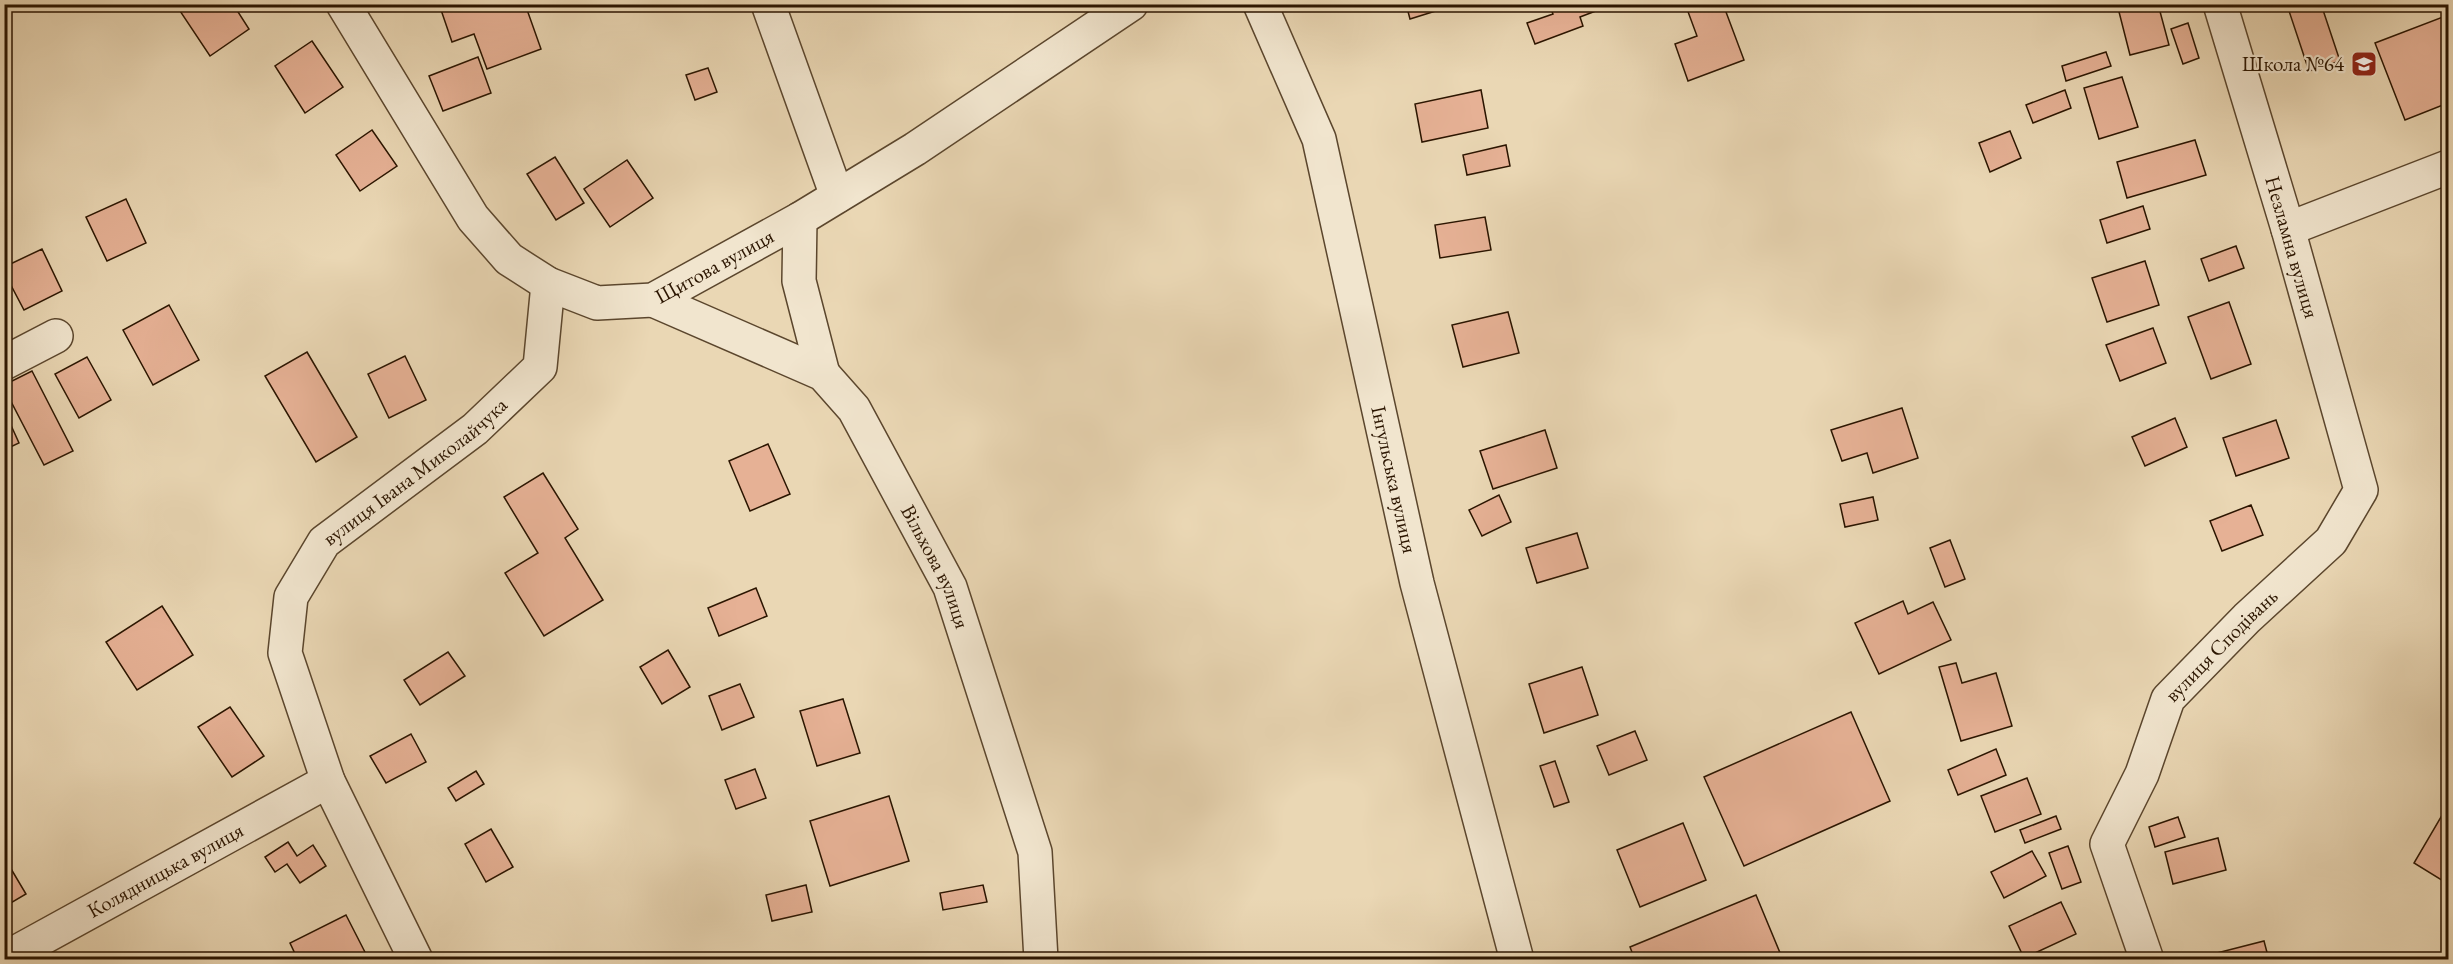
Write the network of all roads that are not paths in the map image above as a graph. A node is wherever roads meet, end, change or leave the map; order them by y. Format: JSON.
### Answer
{"nodes":[{"id":1,"x":344,"y":4,"type":"edge"},
{"id":2,"x":768,"y":4,"type":"edge"},
{"id":3,"x":1131,"y":4,"type":"edge"},
{"id":4,"x":1260,"y":4,"type":"edge"},
{"id":5,"x":2220,"y":4,"type":"edge"},
{"id":6,"x":2448,"y":167,"type":"edge"},
{"id":7,"x":837,"y":196,"type":"junction"},
{"id":8,"x":800,"y":219,"type":"junction"},
{"id":9,"x":2288,"y":229,"type":"junction"},
{"id":10,"x":548,"y":284,"type":"junction"},
{"id":11,"x":652,"y":300,"type":"junction"},
{"id":12,"x":56,"y":336,"type":"dead end"},
{"id":13,"x":4,"y":363,"type":"edge"},
{"id":14,"x":823,"y":374,"type":"junction"},
{"id":15,"x":2361,"y":490,"type":"joint"},
{"id":16,"x":328,"y":781,"type":"junction"},
{"id":17,"x":4,"y":959,"type":"edge"},
{"id":18,"x":416,"y":960,"type":"edge"},
{"id":19,"x":1041,"y":960,"type":"edge"},
{"id":20,"x":1518,"y":960,"type":"edge"},
{"id":21,"x":2147,"y":960,"type":"edge"}],
"edges":[{"from":1,"to":10,"type":"street","name":"Щитова вулиця"},
{"from":2,"to":7,"type":"street"},
{"from":3,"to":7,"type":"street","name":"Щитова вулиця"},
{"from":4,"to":20,"type":"street","name":"Інгульська вулиця"},
{"from":5,"to":9,"type":"street","name":"Незламна вулиця"},
{"from":6,"to":9,"type":"street"},
{"from":7,"to":8,"type":"street","name":"Щитова вулиця"},
{"from":8,"to":11,"type":"street","name":"Щитова вулиця"},
{"from":8,"to":14,"type":"street"},
{"from":9,"to":15,"type":"street","name":"Незламна вулиця"},
{"from":10,"to":11,"type":"street","name":"Щитова вулиця"},
{"from":10,"to":16,"type":"street","name":"вулиця Івана Миколайчука"},
{"from":11,"to":14,"type":"street","name":"Вільхова вулиця"},
{"from":12,"to":13,"type":"street"},
{"from":14,"to":19,"type":"street","name":"Вільхова вулиця"},
{"from":15,"to":21,"type":"street","name":"вулиця Сподівань"},
{"from":16,"to":17,"type":"street","name":"Колядницька вулиця"},
{"from":16,"to":18,"type":"street","name":"вулиця Івана Миколайчука"}]}
